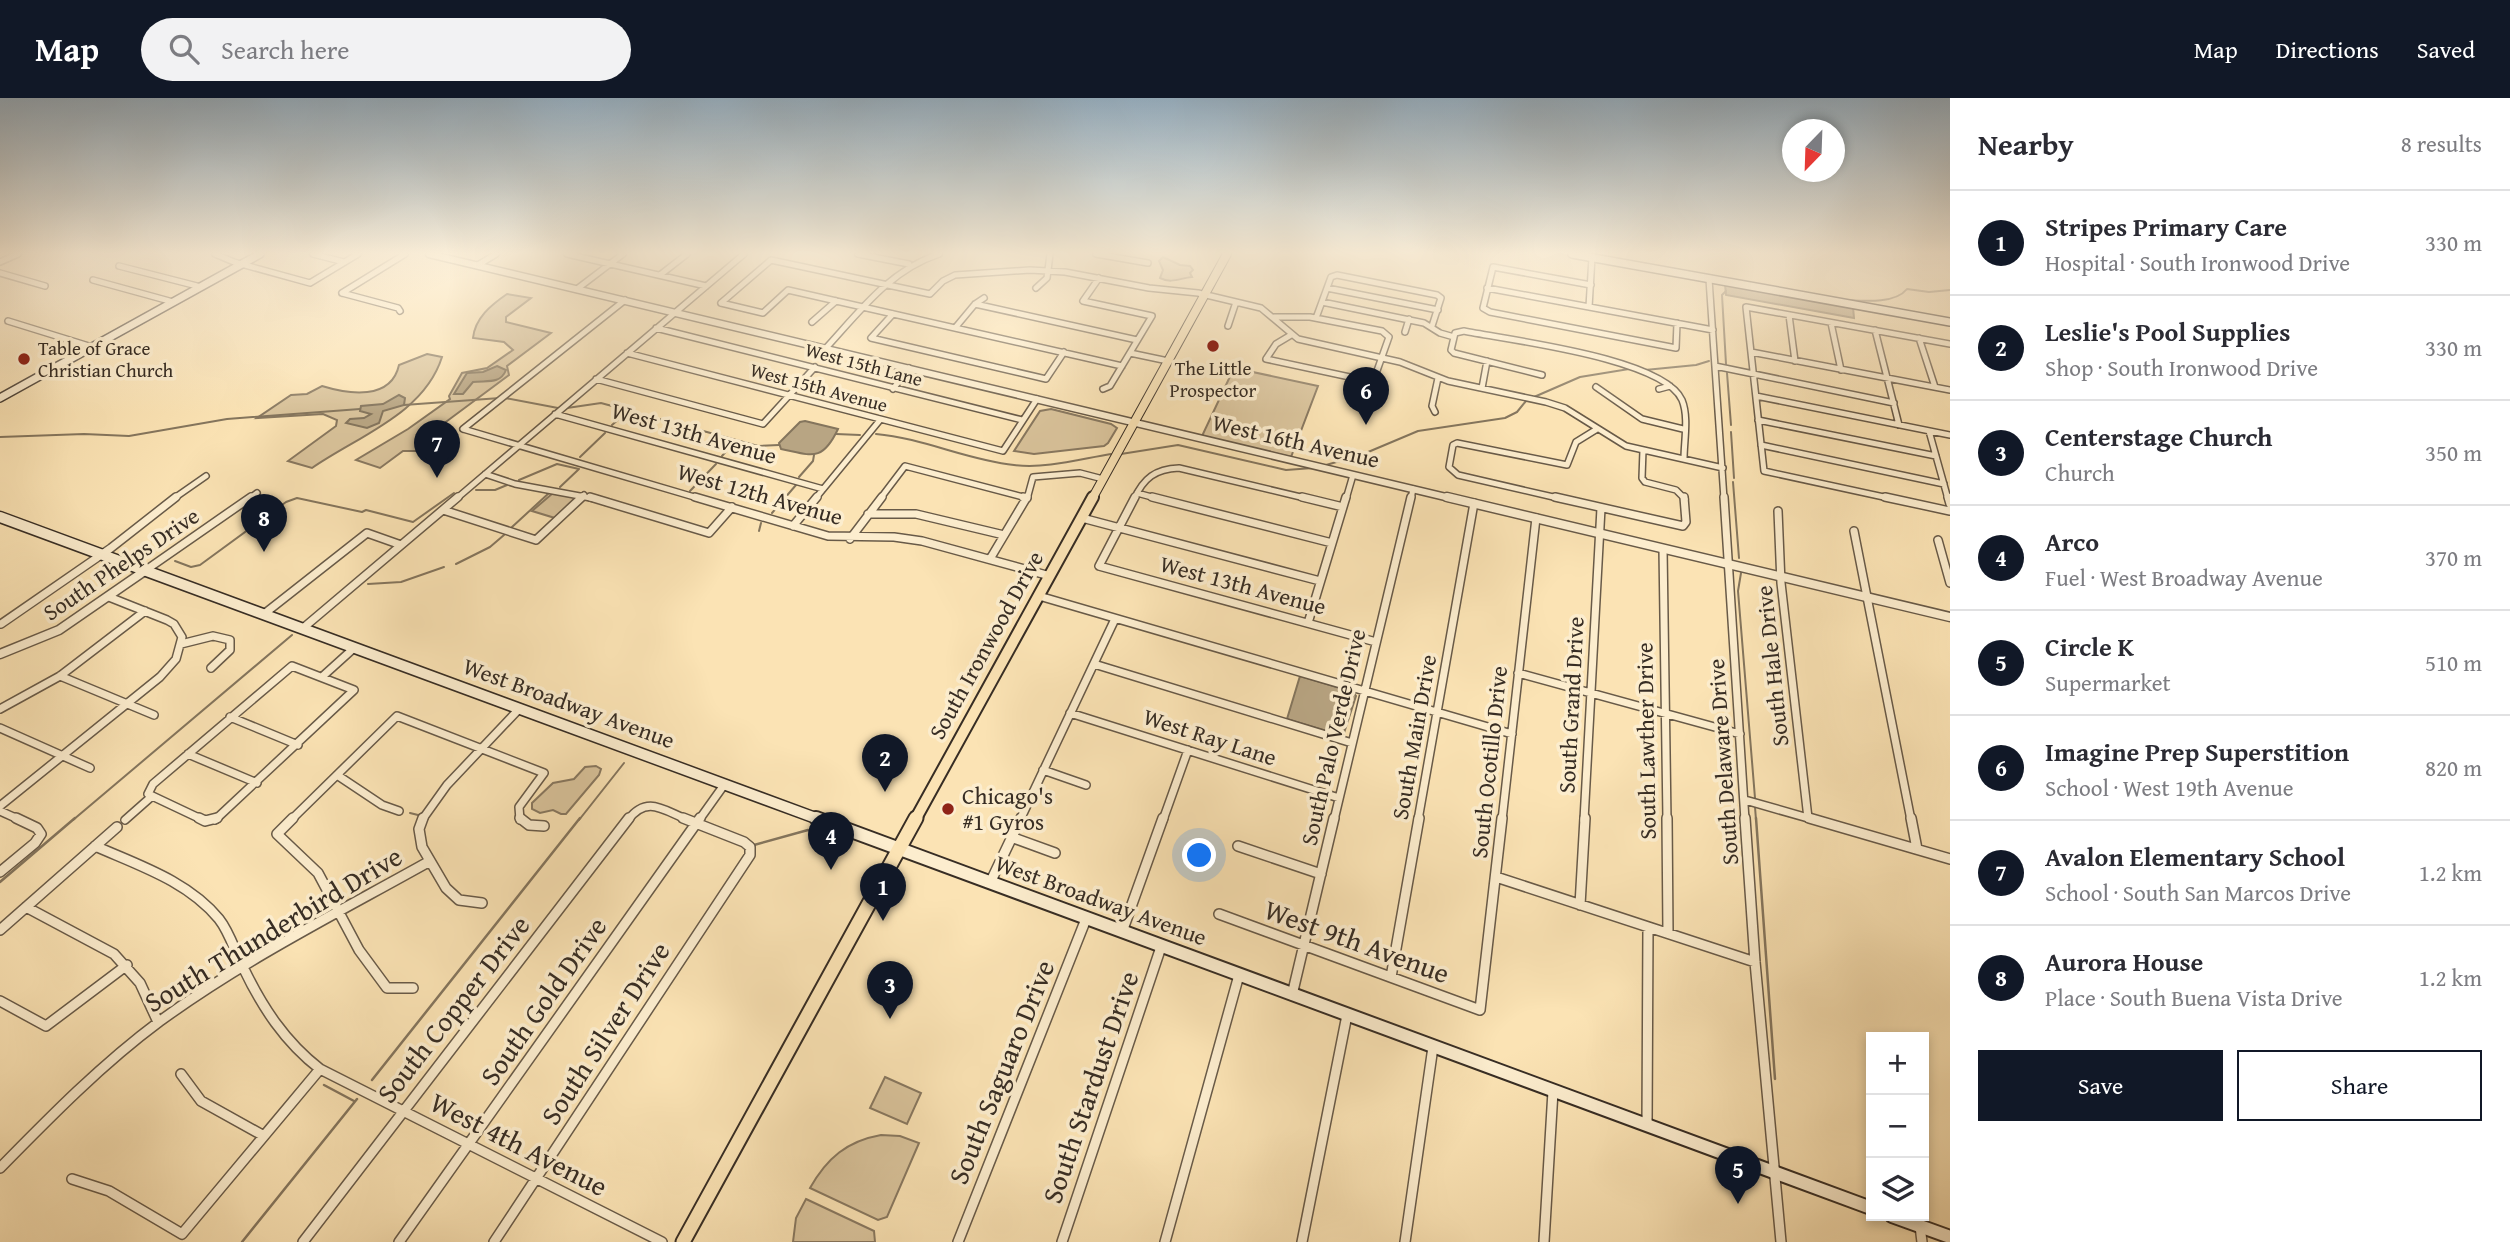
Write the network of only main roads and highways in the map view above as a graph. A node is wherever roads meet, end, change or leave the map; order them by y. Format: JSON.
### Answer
{"nodes":[{"id":1,"x":163,"y":307,"type":"edge"},
{"id":2,"x":1197,"y":307,"type":"edge"},
{"id":3,"x":1866,"y":307,"type":"edge"},
{"id":4,"x":1950,"y":322,"type":"edge"},
{"id":5,"x":0,"y":398,"type":"edge"},
{"id":6,"x":0,"y":517,"type":"edge"},
{"id":7,"x":899,"y":850,"type":"junction"},
{"id":8,"x":1866,"y":1206,"type":"edge"},
{"id":9,"x":1906,"y":1221,"type":"edge"},
{"id":10,"x":1950,"y":1237,"type":"edge"},
{"id":11,"x":683,"y":1242,"type":"edge"}],
"edges":[{"from":1,"to":5,"type":"main road"},
{"from":2,"to":7,"type":"main road","name":"South Ironwood Drive"},
{"from":3,"to":4,"type":"main road"},
{"from":6,"to":7,"type":"main road","name":"West Broadway Avenue"},
{"from":7,"to":8,"type":"main road","name":"West Broadway Avenue"},
{"from":7,"to":11,"type":"main road","name":"South Ironwood Drive"},
{"from":9,"to":10,"type":"main road"}]}
